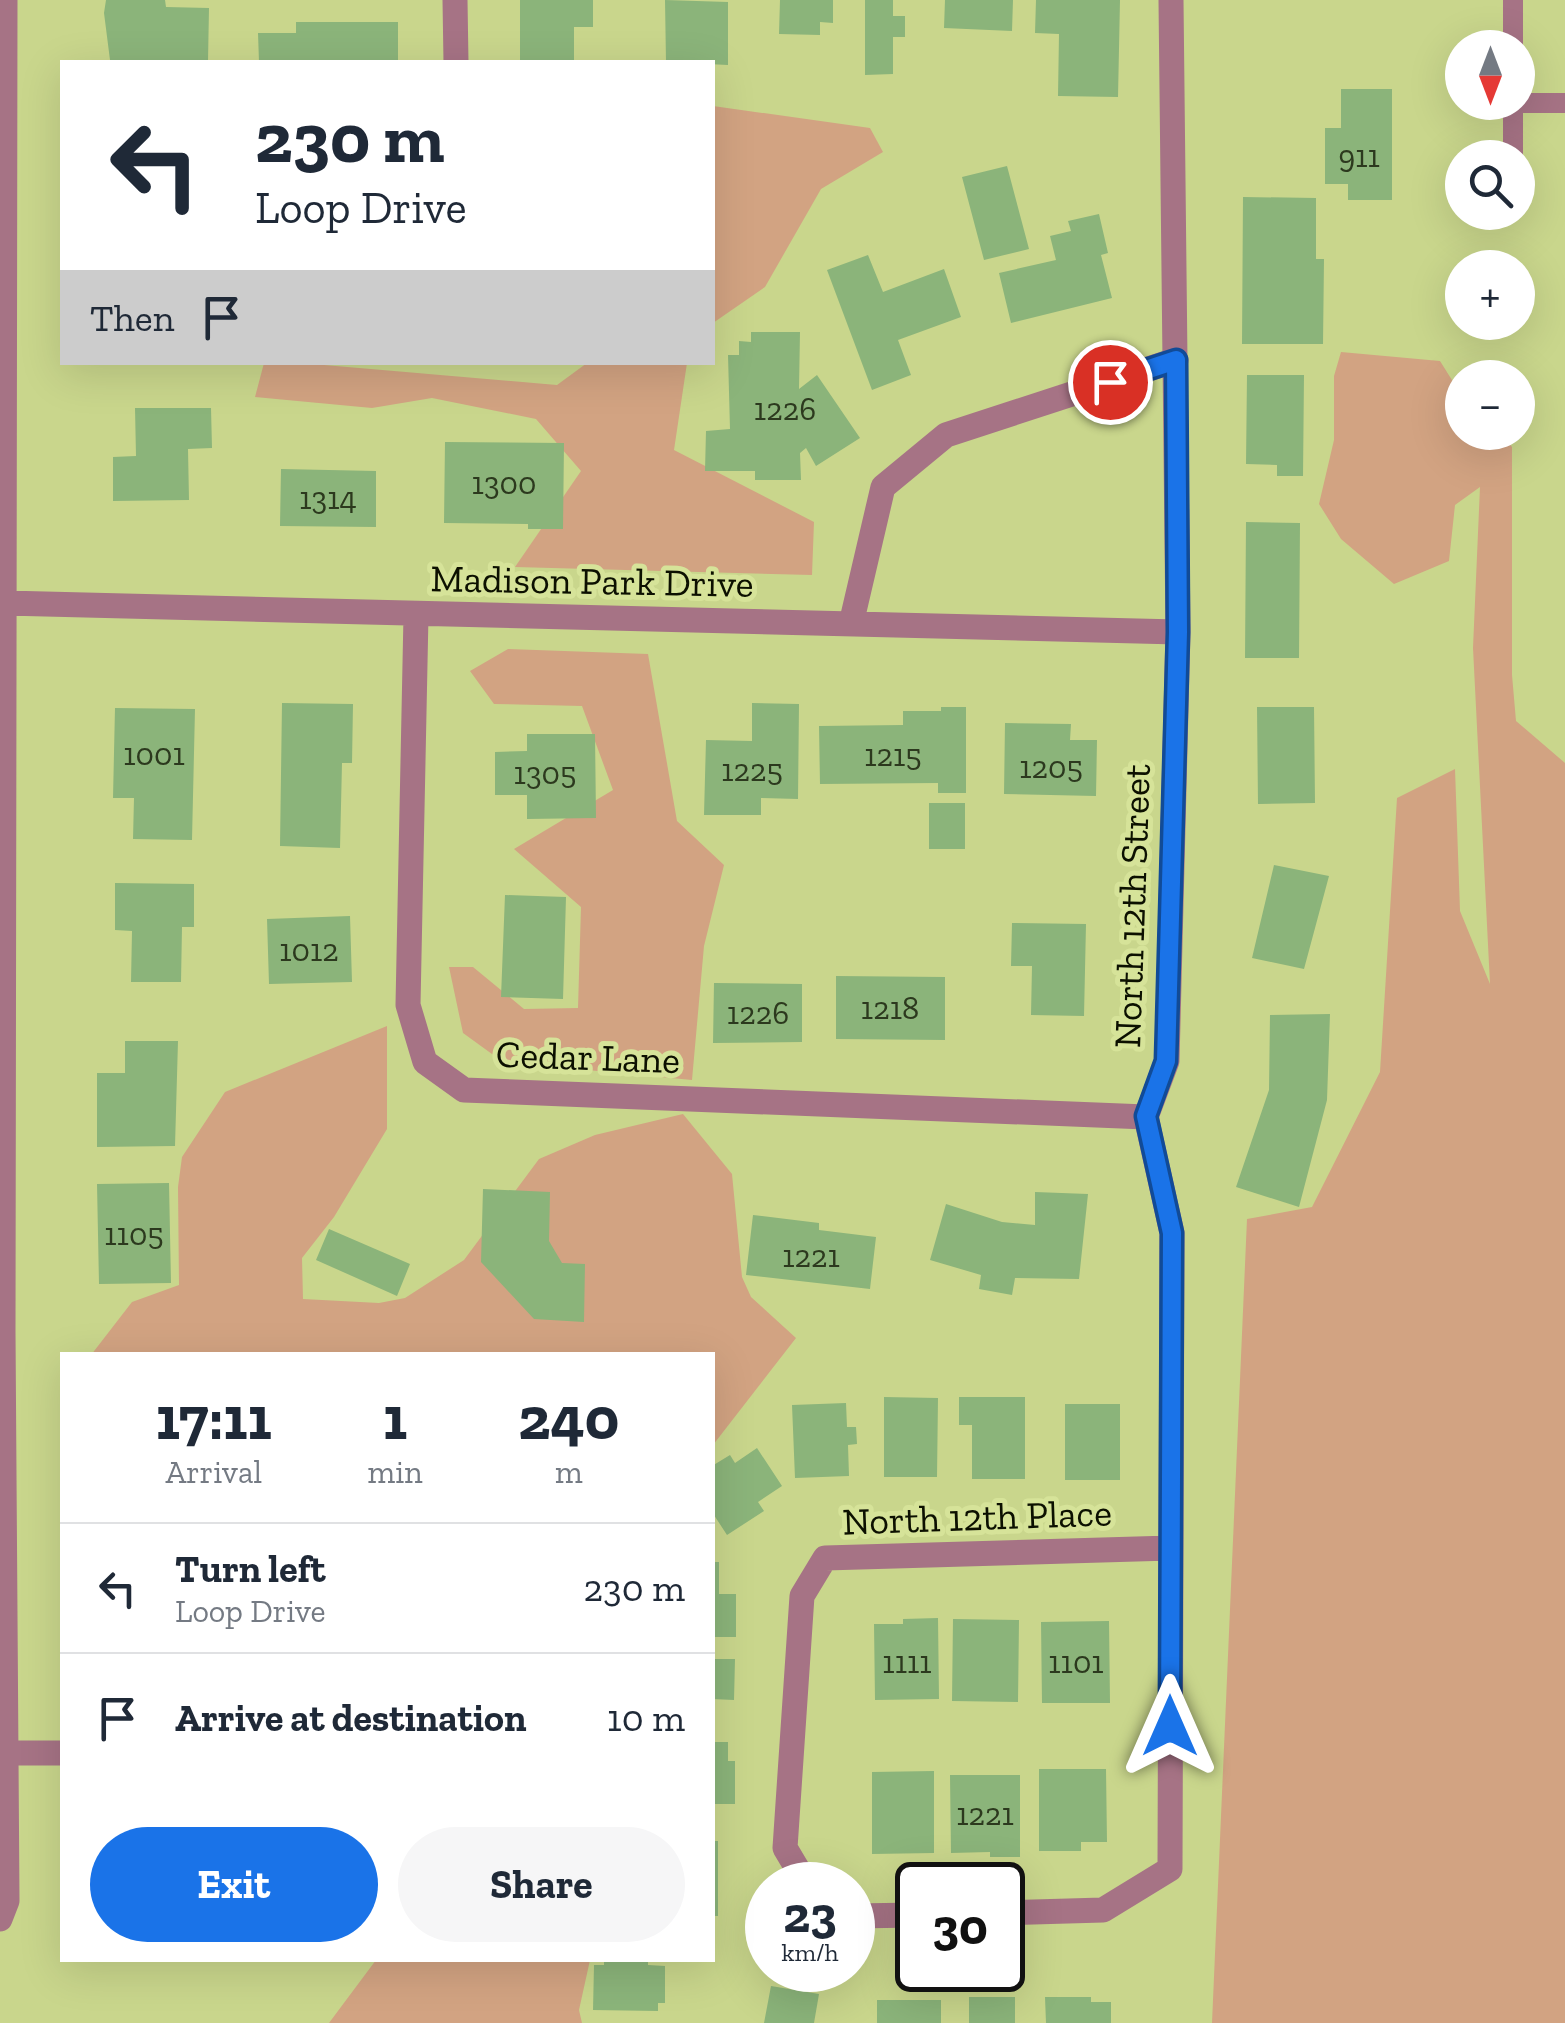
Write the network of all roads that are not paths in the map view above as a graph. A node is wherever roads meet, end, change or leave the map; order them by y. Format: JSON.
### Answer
{"nodes":[{"id":1,"x":5,"y":0,"type":"edge"},
{"id":2,"x":455,"y":0,"type":"edge"},
{"id":3,"x":1171,"y":0,"type":"edge"},
{"id":4,"x":1513,"y":0,"type":"edge"},
{"id":5,"x":1513,"y":30,"type":"edge"},
{"id":6,"x":456,"y":60,"type":"edge"},
{"id":7,"x":1565,"y":102,"type":"edge"},
{"id":8,"x":1535,"y":103,"type":"edge"},
{"id":9,"x":1176,"y":360,"type":"junction"},
{"id":10,"x":5,"y":603,"type":"junction"},
{"id":11,"x":416,"y":615,"type":"junction"},
{"id":12,"x":851,"y":624,"type":"junction"},
{"id":13,"x":1178,"y":632,"type":"junction"},
{"id":14,"x":3,"y":1076,"type":"edge"},
{"id":15,"x":1146,"y":1116,"type":"junction"},
{"id":16,"x":1170,"y":1548,"type":"junction"},
{"id":17,"x":6,"y":1753,"type":"junction"},
{"id":18,"x":60,"y":1753,"type":"edge"},
{"id":19,"x":793,"y":1862,"type":"edge"},
{"id":20,"x":1025,"y":1912,"type":"edge"},
{"id":21,"x":0,"y":1919,"type":"edge"}],
"edges":[{"from":1,"to":10,"type":"street"},
{"from":2,"to":6,"type":"street"},
{"from":3,"to":9,"type":"street","name":"North 12th Street"},
{"from":4,"to":5,"type":"lane"},
{"from":7,"to":8,"type":"lane"},
{"from":9,"to":12,"type":"street"},
{"from":9,"to":13,"type":"street","name":"North 12th Street"},
{"from":10,"to":11,"type":"street","name":"Madison Park Drive"},
{"from":10,"to":14,"type":"street"},
{"from":11,"to":12,"type":"street","name":"Madison Park Drive"},
{"from":11,"to":15,"type":"street","name":"Cedar Lane"},
{"from":12,"to":13,"type":"street","name":"Madison Park Drive"},
{"from":13,"to":15,"type":"street","name":"North 12th Street"},
{"from":14,"to":17,"type":"street"},
{"from":15,"to":16,"type":"street"},
{"from":16,"to":19,"type":"street","name":"North 12th Place"},
{"from":16,"to":20,"type":"street"},
{"from":17,"to":18,"type":"street"},
{"from":17,"to":21,"type":"street"}]}
